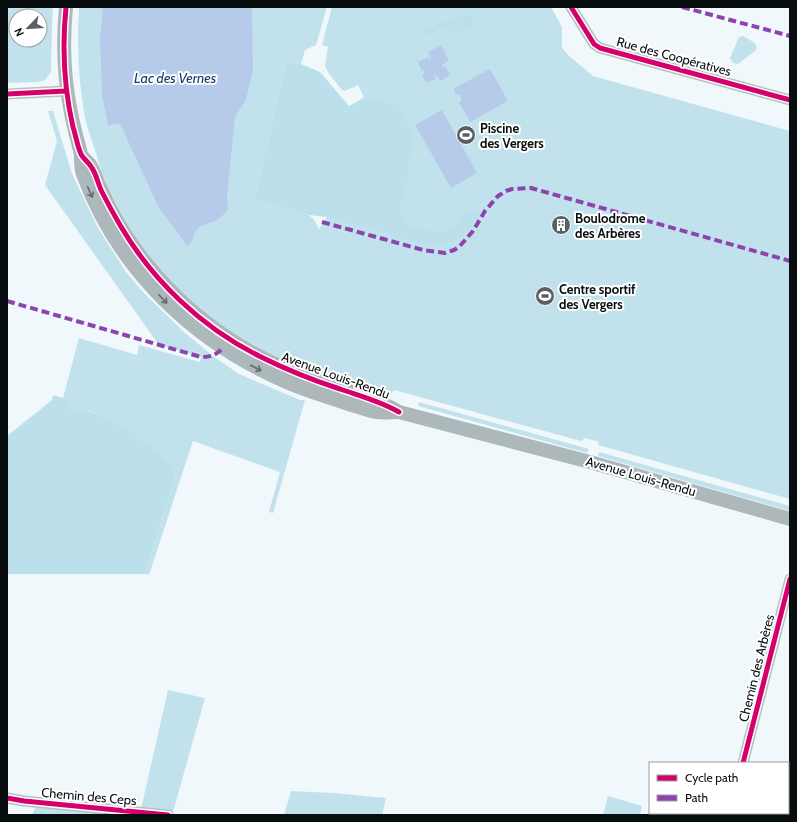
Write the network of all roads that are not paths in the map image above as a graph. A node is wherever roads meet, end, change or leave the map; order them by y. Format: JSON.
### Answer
{"nodes":[{"id":1,"x":66,"y":7,"type":"edge"},
{"id":2,"x":571,"y":7,"type":"edge"},
{"id":3,"x":66,"y":92,"type":"junction"},
{"id":4,"x":7,"y":94,"type":"edge"},
{"id":5,"x":790,"y":100,"type":"edge"},
{"id":6,"x":790,"y":519,"type":"edge"},
{"id":7,"x":790,"y":579,"type":"edge"},
{"id":8,"x":742,"y":762,"type":"edge"},
{"id":9,"x":7,"y":798,"type":"edge"},
{"id":10,"x":168,"y":815,"type":"edge"}],
"edges":[{"from":1,"to":3,"type":"main road","name":"Avenue Louis-Rendu"},
{"from":2,"to":5,"type":"street","name":"Rue des Coopératives"},
{"from":3,"to":4,"type":"street"},
{"from":3,"to":6,"type":"main road","name":"Avenue Louis-Rendu"},
{"from":7,"to":8,"type":"street","name":"Chemin des Arbères"},
{"from":9,"to":10,"type":"street","name":"Chemin des Ceps"}]}
